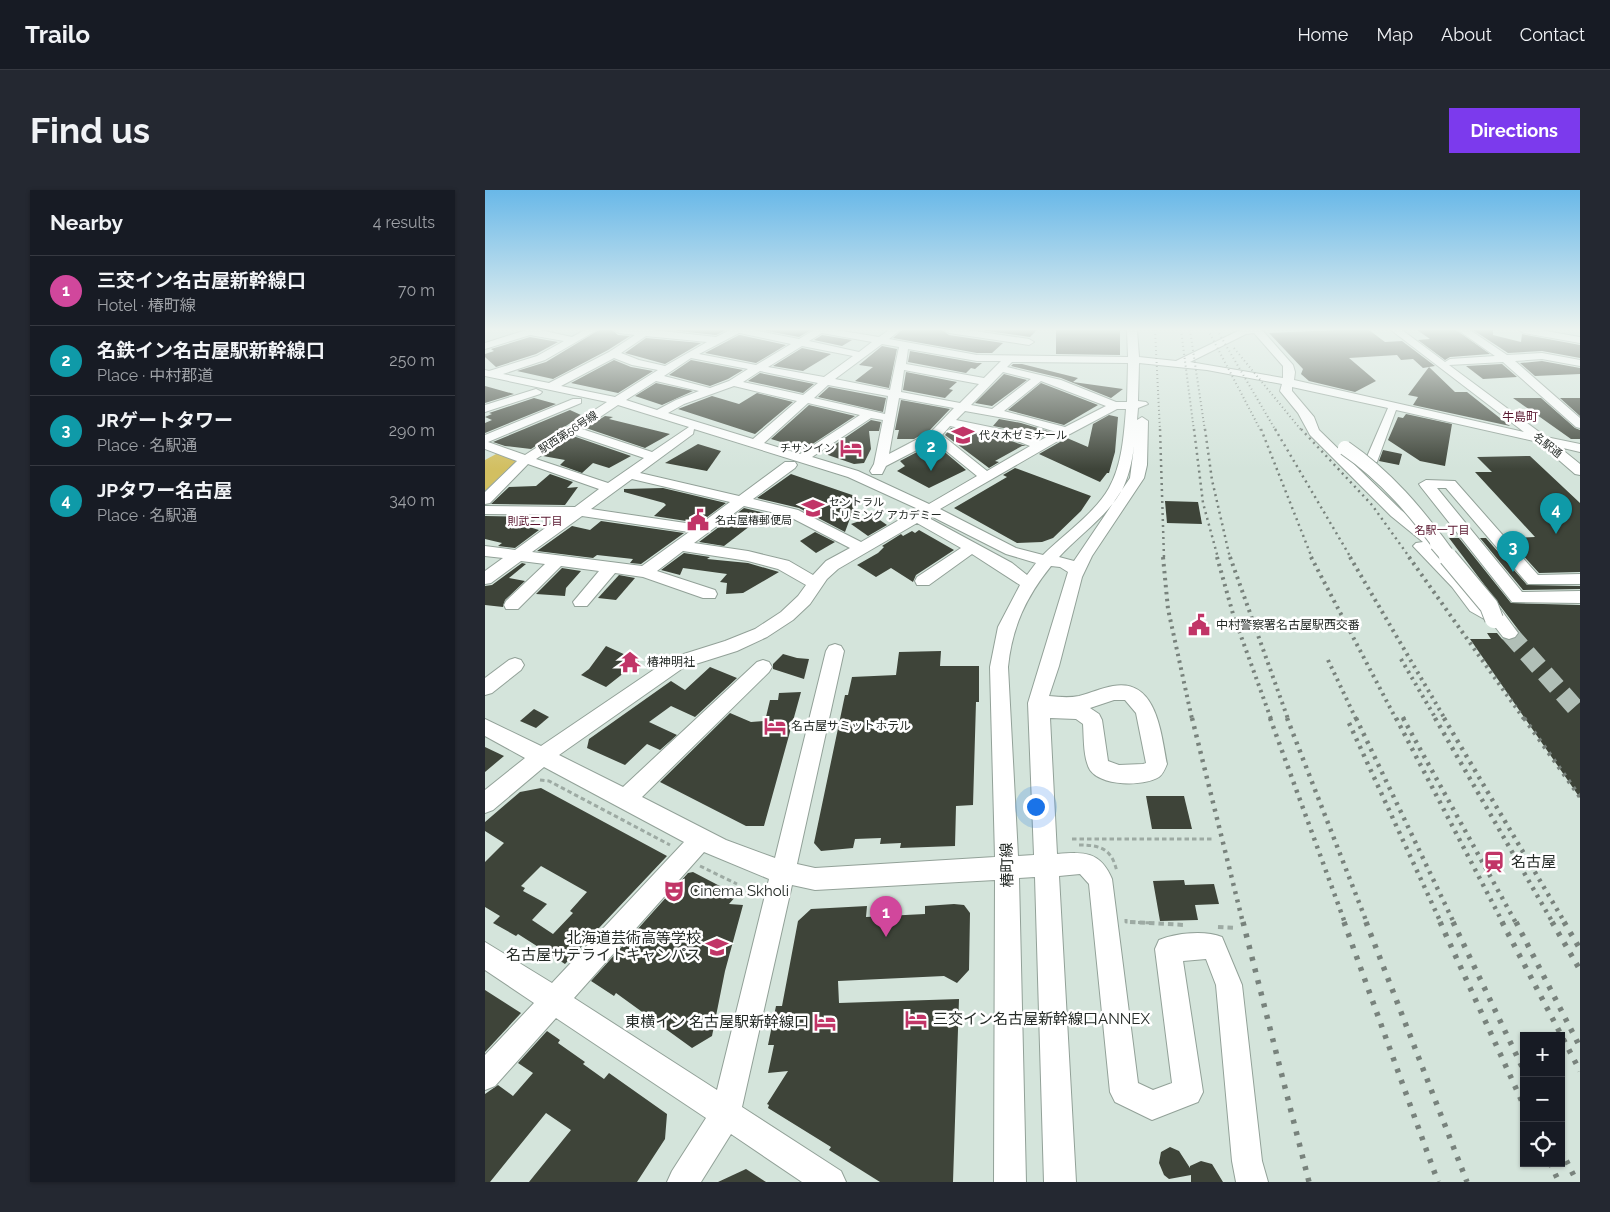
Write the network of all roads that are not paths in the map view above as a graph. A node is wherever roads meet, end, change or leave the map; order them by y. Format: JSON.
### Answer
{"nodes":[{"id":1,"x":487,"y":376,"type":"edge"},
{"id":2,"x":489,"y":376,"type":"edge"},
{"id":3,"x":570,"y":376,"type":"edge"},
{"id":4,"x":744,"y":376,"type":"edge"},
{"id":5,"x":801,"y":376,"type":"edge"},
{"id":6,"x":832,"y":376,"type":"edge"},
{"id":7,"x":897,"y":376,"type":"edge"},
{"id":8,"x":955,"y":376,"type":"edge"},
{"id":9,"x":992,"y":376,"type":"edge"},
{"id":10,"x":1032,"y":376,"type":"edge"},
{"id":11,"x":1138,"y":376,"type":"edge"},
{"id":12,"x":1234,"y":376,"type":"edge"},
{"id":13,"x":1244,"y":376,"type":"edge"},
{"id":14,"x":1289,"y":376,"type":"edge"},
{"id":15,"x":1460,"y":376,"type":"edge"},
{"id":16,"x":1468,"y":376,"type":"edge"},
{"id":17,"x":1527,"y":376,"type":"edge"},
{"id":18,"x":655,"y":377,"type":"joint"},
{"id":19,"x":1039,"y":378,"type":"junction"},
{"id":20,"x":826,"y":381,"type":"junction"},
{"id":21,"x":986,"y":382,"type":"junction"},
{"id":22,"x":733,"y":383,"type":"junction"},
{"id":23,"x":1286,"y":385,"type":"junction"},
{"id":24,"x":550,"y":387,"type":"junction"},
{"id":25,"x":711,"y":390,"type":"junction"},
{"id":26,"x":536,"y":392,"type":"junction"},
{"id":27,"x":893,"y":393,"type":"junction"},
{"id":28,"x":804,"y":400,"type":"junction"},
{"id":29,"x":577,"y":401,"type":"junction"},
{"id":30,"x":1137,"y":403,"type":"junction"},
{"id":31,"x":502,"y":404,"type":"junction"},
{"id":32,"x":612,"y":404,"type":"junction"},
{"id":33,"x":962,"y":406,"type":"junction"},
{"id":34,"x":1115,"y":406,"type":"junction"},
{"id":35,"x":485,"y":409,"type":"edge"},
{"id":36,"x":1303,"y":411,"type":"junction"},
{"id":37,"x":1391,"y":411,"type":"junction"},
{"id":38,"x":995,"y":412,"type":"junction"},
{"id":39,"x":660,"y":413,"type":"junction"},
{"id":40,"x":869,"y":414,"type":"junction"},
{"id":41,"x":1574,"y":415,"type":"edge"},
{"id":42,"x":889,"y":418,"type":"junction"},
{"id":43,"x":533,"y":419,"type":"junction"},
{"id":44,"x":947,"y":422,"type":"junction"},
{"id":45,"x":1580,"y":424,"type":"edge"},
{"id":46,"x":572,"y":430,"type":"junction"},
{"id":47,"x":689,"y":431,"type":"junction"},
{"id":48,"x":1066,"y":431,"type":"junction"},
{"id":49,"x":935,"y":435,"type":"junction"},
{"id":50,"x":485,"y":439,"type":"edge"},
{"id":51,"x":756,"y":443,"type":"junction"},
{"id":52,"x":485,"y":445,"type":"edge"},
{"id":53,"x":1555,"y":445,"type":"junction"},
{"id":54,"x":1040,"y":446,"type":"junction"},
{"id":55,"x":1345,"y":447,"type":"junction"},
{"id":56,"x":1580,"y":448,"type":"edge"},
{"id":57,"x":655,"y":457,"type":"junction"},
{"id":58,"x":1372,"y":459,"type":"dead end"},
{"id":59,"x":525,"y":460,"type":"junction"},
{"id":60,"x":1580,"y":461,"type":"edge"},
{"id":61,"x":796,"y":462,"type":"junction"},
{"id":62,"x":881,"y":464,"type":"junction"},
{"id":63,"x":1580,"y":471,"type":"edge"},
{"id":64,"x":1355,"y":473,"type":"junction"},
{"id":65,"x":631,"y":475,"type":"junction"},
{"id":66,"x":987,"y":477,"type":"junction"},
{"id":67,"x":873,"y":481,"type":"junction"},
{"id":68,"x":611,"y":489,"type":"junction"},
{"id":69,"x":1124,"y":494,"type":"junction"},
{"id":70,"x":485,"y":500,"type":"edge"},
{"id":71,"x":742,"y":501,"type":"junction"},
{"id":72,"x":485,"y":510,"type":"edge"},
{"id":73,"x":579,"y":511,"type":"junction"},
{"id":74,"x":922,"y":513,"type":"junction"},
{"id":75,"x":703,"y":530,"type":"junction"},
{"id":76,"x":681,"y":546,"type":"junction"},
{"id":77,"x":861,"y":548,"type":"junction"},
{"id":78,"x":971,"y":548,"type":"junction"},
{"id":79,"x":485,"y":551,"type":"edge"},
{"id":80,"x":1446,"y":553,"type":"junction"},
{"id":81,"x":514,"y":557,"type":"junction"},
{"id":82,"x":1046,"y":561,"type":"junction"},
{"id":83,"x":556,"y":562,"type":"junction"},
{"id":84,"x":1005,"y":567,"type":"junction"},
{"id":85,"x":611,"y":568,"type":"junction"},
{"id":86,"x":645,"y":572,"type":"junction"},
{"id":87,"x":1463,"y":572,"type":"junction"},
{"id":88,"x":1075,"y":576,"type":"junction"},
{"id":89,"x":485,"y":579,"type":"edge"},
{"id":90,"x":1580,"y":579,"type":"edge"},
{"id":91,"x":923,"y":582,"type":"dead end"},
{"id":92,"x":1028,"y":583,"type":"junction"},
{"id":93,"x":815,"y":584,"type":"junction"},
{"id":94,"x":709,"y":594,"type":"dead end"},
{"id":95,"x":1580,"y":597,"type":"edge"},
{"id":96,"x":581,"y":602,"type":"dead end"},
{"id":97,"x":512,"y":605,"type":"dead end"},
{"id":98,"x":1494,"y":619,"type":"junction"},
{"id":99,"x":835,"y":651,"type":"dead end"},
{"id":100,"x":515,"y":665,"type":"dead end"},
{"id":101,"x":763,"y":667,"type":"dead end"},
{"id":102,"x":485,"y":688,"type":"edge"},
{"id":103,"x":1038,"y":707,"type":"junction"},
{"id":104,"x":485,"y":727,"type":"edge"},
{"id":105,"x":541,"y":757,"type":"junction"},
{"id":106,"x":625,"y":799,"type":"junction"},
{"id":107,"x":485,"y":803,"type":"edge"},
{"id":108,"x":698,"y":851,"type":"junction"},
{"id":109,"x":1045,"y":867,"type":"junction"},
{"id":110,"x":1007,"y":869,"type":"junction"},
{"id":111,"x":782,"y":873,"type":"junction"},
{"id":112,"x":485,"y":955,"type":"edge"},
{"id":113,"x":553,"y":1000,"type":"junction"},
{"id":114,"x":485,"y":1076,"type":"edge"},
{"id":115,"x":726,"y":1114,"type":"junction"},
{"id":116,"x":683,"y":1182,"type":"edge"},
{"id":117,"x":830,"y":1182,"type":"edge"},
{"id":118,"x":1010,"y":1182,"type":"edge"},
{"id":119,"x":1059,"y":1182,"type":"edge"},
{"id":120,"x":1252,"y":1182,"type":"edge"}],
"edges":[{"from":1,"to":26,"type":"street"},
{"from":2,"to":24,"type":"street"},
{"from":3,"to":24,"type":"street"},
{"from":4,"to":22,"type":"street"},
{"from":5,"to":20,"type":"street"},
{"from":6,"to":20,"type":"street"},
{"from":7,"to":27,"type":"street"},
{"from":8,"to":21,"type":"street"},
{"from":9,"to":21,"type":"street"},
{"from":10,"to":19,"type":"street"},
{"from":11,"to":30,"type":"street"},
{"from":12,"to":23,"type":"street"},
{"from":13,"to":23,"type":"street"},
{"from":14,"to":23,"type":"street"},
{"from":15,"to":53,"type":"street","name":"名駅通"},
{"from":16,"to":53,"type":"street","name":"名駅通"},
{"from":17,"to":41,"type":"street"},
{"from":18,"to":25,"type":"street"},
{"from":18,"to":32,"type":"street","name":"駅西第56号線"},
{"from":19,"to":34,"type":"street"},
{"from":19,"to":38,"type":"street"},
{"from":20,"to":27,"type":"street"},
{"from":20,"to":28,"type":"street"},
{"from":21,"to":33,"type":"street"},
{"from":22,"to":25,"type":"street"},
{"from":22,"to":28,"type":"street"},
{"from":23,"to":36,"type":"street"},
{"from":23,"to":37,"type":"street"},
{"from":23,"to":53,"type":"street"},
{"from":24,"to":32,"type":"street"},
{"from":25,"to":39,"type":"street"},
{"from":26,"to":29,"type":"street"},
{"from":26,"to":31,"type":"street"},
{"from":27,"to":33,"type":"street"},
{"from":27,"to":42,"type":"street"},
{"from":28,"to":40,"type":"street"},
{"from":28,"to":51,"type":"street"},
{"from":29,"to":32,"type":"street"},
{"from":29,"to":43,"type":"street"},
{"from":30,"to":34,"type":"street"},
{"from":30,"to":69,"type":"street"},
{"from":30,"to":82,"type":"street"},
{"from":31,"to":35,"type":"street"},
{"from":31,"to":43,"type":"street"},
{"from":32,"to":39,"type":"street"},
{"from":32,"to":46,"type":"street","name":"駅西第56号線"},
{"from":32,"to":47,"type":"street"},
{"from":33,"to":38,"type":"street"},
{"from":33,"to":44,"type":"street"},
{"from":34,"to":48,"type":"street"},
{"from":36,"to":55,"type":"street"},
{"from":36,"to":64,"type":"street"},
{"from":36,"to":64,"type":"street"},
{"from":37,"to":53,"type":"street"},
{"from":37,"to":58,"type":"street"},
{"from":38,"to":48,"type":"street"},
{"from":39,"to":51,"type":"street"},
{"from":40,"to":42,"type":"street"},
{"from":40,"to":61,"type":"street"},
{"from":41,"to":45,"type":"street"},
{"from":42,"to":62,"type":"street"},
{"from":43,"to":50,"type":"street"},
{"from":44,"to":49,"type":"street"},
{"from":44,"to":54,"type":"street"},
{"from":46,"to":57,"type":"street"},
{"from":46,"to":59,"type":"street","name":"駅西第56号線"},
{"from":47,"to":57,"type":"street"},
{"from":47,"to":61,"type":"street"},
{"from":48,"to":54,"type":"street"},
{"from":49,"to":62,"type":"street"},
{"from":49,"to":66,"type":"street"},
{"from":51,"to":61,"type":"street"},
{"from":52,"to":59,"type":"street"},
{"from":53,"to":56,"type":"street"},
{"from":53,"to":60,"type":"street","name":"名駅通"},
{"from":53,"to":63,"type":"street","name":"名駅通"},
{"from":54,"to":66,"type":"street"},
{"from":55,"to":80,"type":"street","bridge":true},
{"from":55,"to":87,"type":"street","bridge":true},
{"from":57,"to":65,"type":"street"},
{"from":59,"to":68,"type":"street"},
{"from":59,"to":70,"type":"street","name":"駅西第56号線"},
{"from":61,"to":67,"type":"street"},
{"from":61,"to":71,"type":"street"},
{"from":61,"to":74,"type":"street"},
{"from":62,"to":67,"type":"street"},
{"from":64,"to":80,"type":"street","bridge":true},
{"from":64,"to":98,"type":"street"},
{"from":65,"to":68,"type":"street"},
{"from":65,"to":71,"type":"street"},
{"from":66,"to":74,"type":"street"},
{"from":67,"to":74,"type":"street"},
{"from":68,"to":73,"type":"street"},
{"from":69,"to":82,"type":"street"},
{"from":69,"to":88,"type":"street"},
{"from":71,"to":75,"type":"street"},
{"from":71,"to":77,"type":"street"},
{"from":72,"to":73,"type":"street"},
{"from":73,"to":75,"type":"street"},
{"from":73,"to":81,"type":"street"},
{"from":74,"to":77,"type":"street"},
{"from":74,"to":78,"type":"street"},
{"from":74,"to":82,"type":"street"},
{"from":75,"to":76,"type":"street"},
{"from":76,"to":86,"type":"street"},
{"from":76,"to":93,"type":"street"},
{"from":77,"to":93,"type":"street"},
{"from":78,"to":84,"type":"street"},
{"from":78,"to":91,"type":"street"},
{"from":79,"to":81,"type":"street"},
{"from":80,"to":87,"type":"street","bridge":true},
{"from":81,"to":83,"type":"street"},
{"from":81,"to":89,"type":"street"},
{"from":82,"to":84,"type":"street"},
{"from":82,"to":88,"type":"street"},
{"from":82,"to":92,"type":"street","name":"椿町線"},
{"from":83,"to":85,"type":"street"},
{"from":83,"to":97,"type":"street"},
{"from":84,"to":92,"type":"street"},
{"from":85,"to":86,"type":"street"},
{"from":85,"to":96,"type":"street"},
{"from":86,"to":94,"type":"street"},
{"from":87,"to":98,"type":"street","bridge":true},
{"from":87,"to":98,"type":"street","bridge":true},
{"from":88,"to":103,"type":"street"},
{"from":90,"to":95,"type":"street"},
{"from":92,"to":110,"type":"street","name":"椿町線"},
{"from":93,"to":105,"type":"street"},
{"from":99,"to":111,"type":"street"},
{"from":100,"to":102,"type":"street"},
{"from":101,"to":106,"type":"street"},
{"from":103,"to":103,"type":"street"},
{"from":103,"to":109,"type":"street"},
{"from":104,"to":105,"type":"street"},
{"from":105,"to":106,"type":"street"},
{"from":105,"to":107,"type":"street"},
{"from":106,"to":108,"type":"street"},
{"from":108,"to":111,"type":"street"},
{"from":108,"to":113,"type":"street"},
{"from":109,"to":110,"type":"street"},
{"from":109,"to":119,"type":"street"},
{"from":109,"to":120,"type":"street"},
{"from":110,"to":111,"type":"street"},
{"from":110,"to":118,"type":"street","name":"椿町線"},
{"from":111,"to":115,"type":"street"},
{"from":112,"to":113,"type":"street"},
{"from":113,"to":114,"type":"street"},
{"from":113,"to":115,"type":"street"},
{"from":115,"to":116,"type":"street"},
{"from":115,"to":117,"type":"street"}]}
